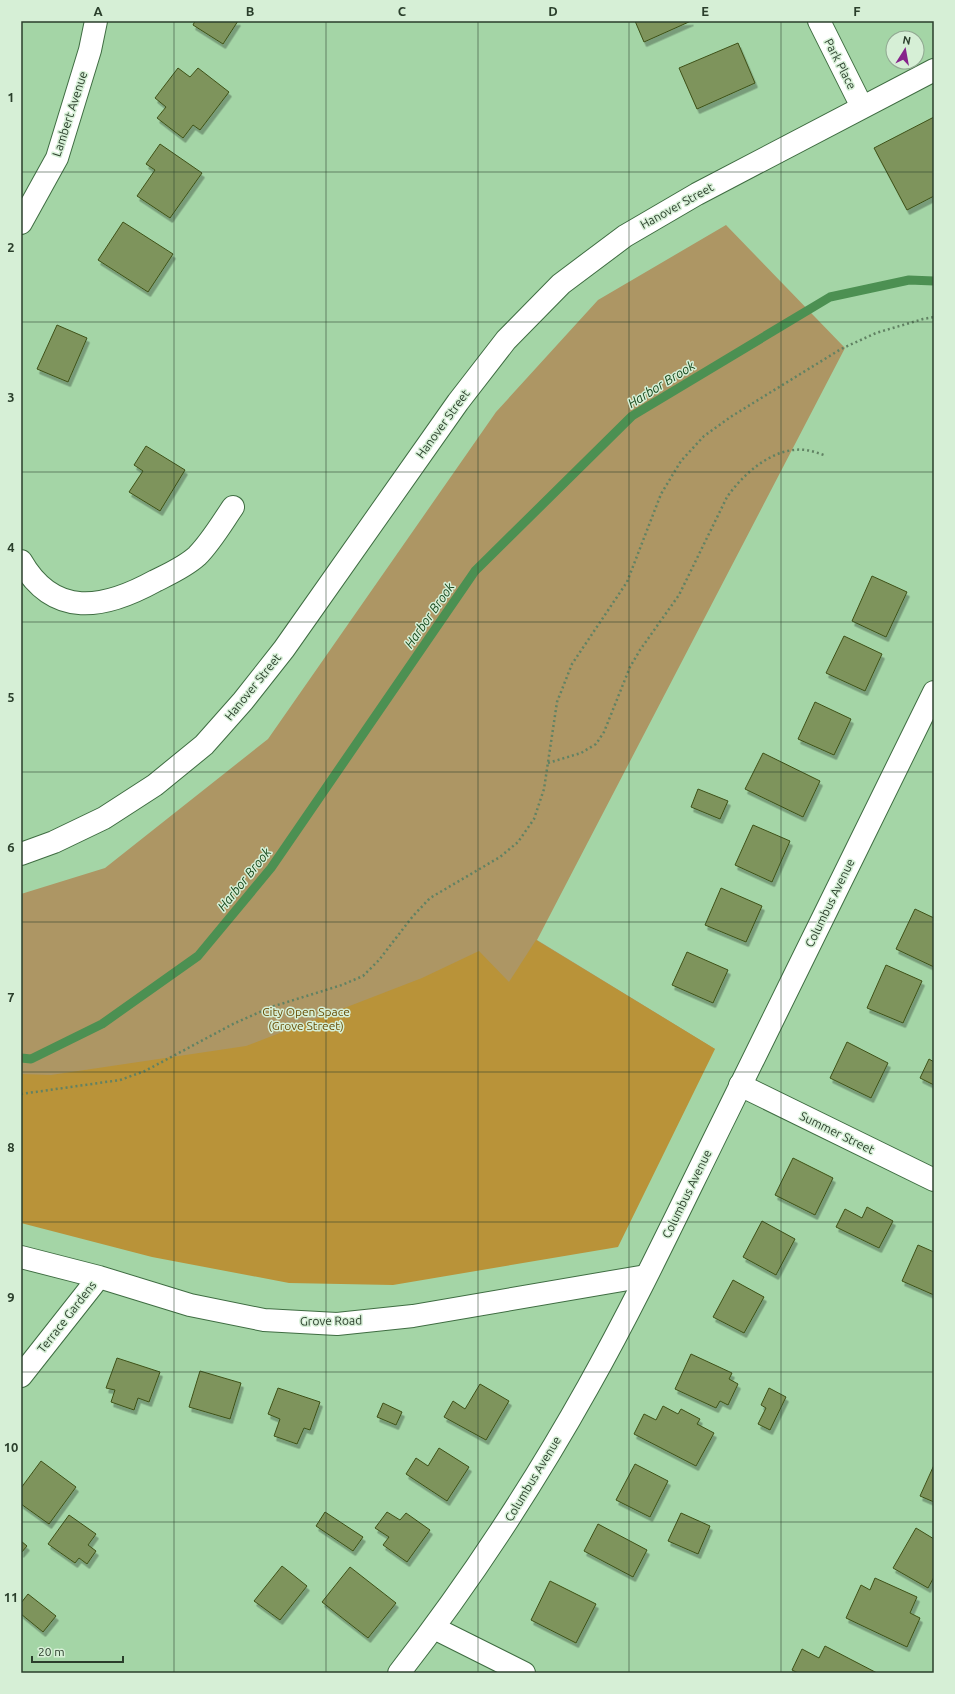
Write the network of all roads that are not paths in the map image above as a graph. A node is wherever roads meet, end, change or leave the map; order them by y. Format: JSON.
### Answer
{"nodes":[{"id":1,"x":96,"y":21,"type":"edge"},
{"id":2,"x":819,"y":21,"type":"edge"},
{"id":3,"x":934,"y":70,"type":"edge"},
{"id":4,"x":862,"y":107,"type":"junction"},
{"id":5,"x":21,"y":223,"type":"edge"},
{"id":6,"x":233,"y":507,"type":"dead end"},
{"id":7,"x":21,"y":561,"type":"edge"},
{"id":8,"x":934,"y":692,"type":"edge"},
{"id":9,"x":21,"y":854,"type":"edge"},
{"id":10,"x":740,"y":1085,"type":"junction"},
{"id":11,"x":934,"y":1180,"type":"edge"},
{"id":12,"x":21,"y":1257,"type":"edge"},
{"id":13,"x":646,"y":1276,"type":"junction"},
{"id":14,"x":99,"y":1277,"type":"junction"},
{"id":15,"x":21,"y":1376,"type":"edge"},
{"id":16,"x":434,"y":1628,"type":"junction"},
{"id":17,"x":399,"y":1673,"type":"edge"},
{"id":18,"x":524,"y":1673,"type":"edge"}],
"edges":[{"from":1,"to":5,"type":"street","name":"Lambert Avenue"},
{"from":2,"to":4,"type":"street","name":"Park Place"},
{"from":3,"to":4,"type":"street","name":"Hanover Street"},
{"from":4,"to":9,"type":"street","name":"Hanover Street"},
{"from":6,"to":7,"type":"street"},
{"from":8,"to":10,"type":"street","name":"Columbus Avenue"},
{"from":10,"to":11,"type":"street","name":"Summer Street"},
{"from":10,"to":13,"type":"street","name":"Columbus Avenue"},
{"from":12,"to":14,"type":"street","name":"Grove Road"},
{"from":13,"to":14,"type":"street","name":"Grove Road"},
{"from":13,"to":16,"type":"street","name":"Columbus Avenue"},
{"from":14,"to":15,"type":"street","name":"Terrace Gardens"},
{"from":16,"to":17,"type":"street","name":"Columbus Avenue"},
{"from":16,"to":18,"type":"street"}]}
